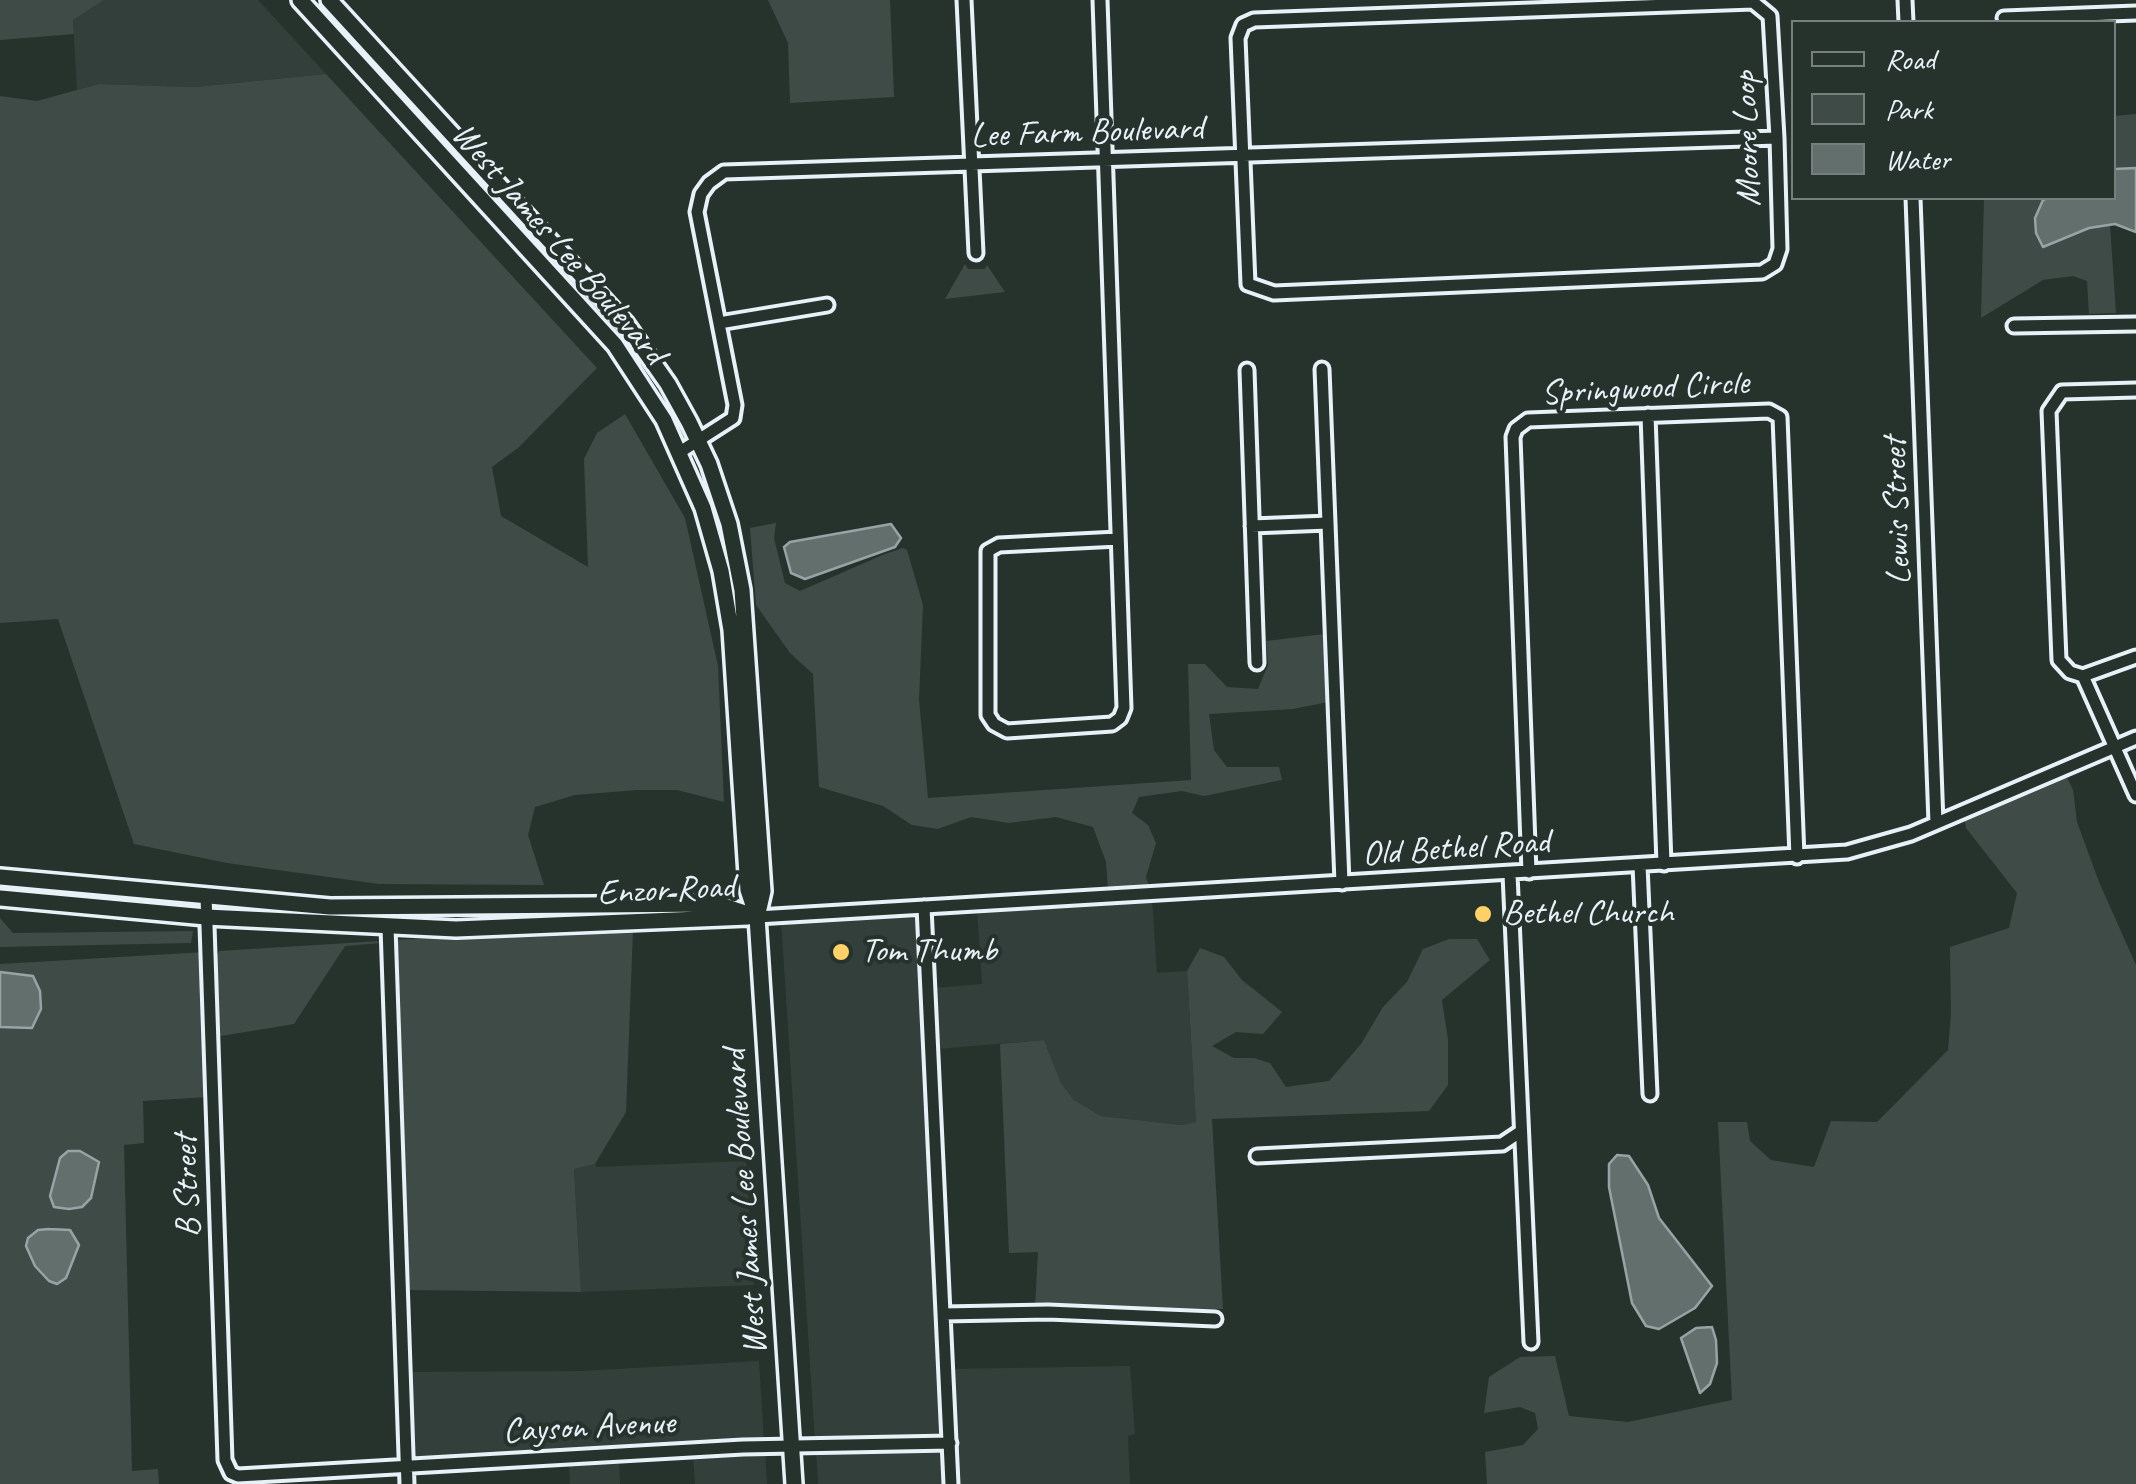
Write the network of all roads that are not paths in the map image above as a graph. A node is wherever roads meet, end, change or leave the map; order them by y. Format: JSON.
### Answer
{"nodes":[{"id":1,"x":300,"y":0,"type":"edge"},
{"id":2,"x":329,"y":0,"type":"edge"},
{"id":3,"x":964,"y":0,"type":"edge"},
{"id":4,"x":1100,"y":0,"type":"edge"},
{"id":5,"x":2108,"y":0,"type":"edge"},
{"id":6,"x":1505,"y":5,"type":"edge"},
{"id":7,"x":2136,"y":13,"type":"edge"},
{"id":8,"x":2108,"y":14,"type":"junction"},
{"id":9,"x":2004,"y":18,"type":"dead end"},
{"id":10,"x":1777,"y":138,"type":"junction"},
{"id":11,"x":1242,"y":155,"type":"junction"},
{"id":12,"x":1104,"y":160,"type":"junction"},
{"id":13,"x":970,"y":164,"type":"junction"},
{"id":14,"x":1913,"y":200,"type":"edge"},
{"id":15,"x":561,"y":252,"type":"junction"},
{"id":16,"x":976,"y":253,"type":"dead end"},
{"id":17,"x":545,"y":266,"type":"junction"},
{"id":18,"x":827,"y":305,"type":"dead end"},
{"id":19,"x":719,"y":323,"type":"junction"},
{"id":20,"x":2136,"y":324,"type":"edge"},
{"id":21,"x":2014,"y":326,"type":"dead end"},
{"id":22,"x":1322,"y":369,"type":"dead end"},
{"id":23,"x":1246,"y":370,"type":"dead end"},
{"id":24,"x":2136,"y":390,"type":"edge"},
{"id":25,"x":1648,"y":415,"type":"junction"},
{"id":26,"x":698,"y":442,"type":"junction"},
{"id":27,"x":680,"y":452,"type":"junction"},
{"id":28,"x":1328,"y":524,"type":"junction"},
{"id":29,"x":1252,"y":526,"type":"junction"},
{"id":30,"x":1118,"y":540,"type":"junction"},
{"id":31,"x":2136,"y":657,"type":"edge"},
{"id":32,"x":1257,"y":663,"type":"dead end"},
{"id":33,"x":2083,"y":676,"type":"junction"},
{"id":34,"x":2136,"y":738,"type":"edge"},
{"id":35,"x":2116,"y":746,"type":"junction"},
{"id":36,"x":2136,"y":795,"type":"edge"},
{"id":37,"x":1936,"y":823,"type":"junction"},
{"id":38,"x":1797,"y":856,"type":"junction"},
{"id":39,"x":1664,"y":864,"type":"junction"},
{"id":40,"x":1640,"y":865,"type":"junction"},
{"id":41,"x":1529,"y":872,"type":"junction"},
{"id":42,"x":1510,"y":874,"type":"junction"},
{"id":43,"x":0,"y":877,"type":"edge"},
{"id":44,"x":1342,"y":884,"type":"junction"},
{"id":45,"x":206,"y":896,"type":"junction"},
{"id":46,"x":0,"y":898,"type":"edge"},
{"id":47,"x":924,"y":908,"type":"junction"},
{"id":48,"x":206,"y":917,"type":"junction"},
{"id":49,"x":757,"y":917,"type":"junction"},
{"id":50,"x":388,"y":926,"type":"junction"},
{"id":51,"x":1650,"y":1094,"type":"dead end"},
{"id":52,"x":1520,"y":1132,"type":"junction"},
{"id":53,"x":1257,"y":1156,"type":"dead end"},
{"id":54,"x":944,"y":1314,"type":"junction"},
{"id":55,"x":1215,"y":1319,"type":"dead end"},
{"id":56,"x":1531,"y":1342,"type":"dead end"},
{"id":57,"x":950,"y":1443,"type":"junction"},
{"id":58,"x":792,"y":1446,"type":"junction"},
{"id":59,"x":408,"y":1465,"type":"junction"},
{"id":60,"x":231,"y":1473,"type":"joint"},
{"id":61,"x":407,"y":1484,"type":"edge"},
{"id":62,"x":794,"y":1484,"type":"edge"},
{"id":63,"x":952,"y":1484,"type":"edge"}],
"edges":[{"from":1,"to":17,"type":"main road","name":"West James Lee Boulevard"},
{"from":2,"to":15,"type":"main road","name":"West James Lee Boulevard"},
{"from":3,"to":13,"type":"street"},
{"from":4,"to":12,"type":"street"},
{"from":5,"to":8,"type":"street"},
{"from":6,"to":10,"type":"street","name":"Moore Loop"},
{"from":6,"to":11,"type":"street","name":"Moore Loop"},
{"from":7,"to":8,"type":"street"},
{"from":8,"to":9,"type":"street"},
{"from":10,"to":11,"type":"street","name":"Lee Farm Boulevard"},
{"from":10,"to":11,"type":"street","name":"Moore Loop"},
{"from":11,"to":12,"type":"street","name":"Lee Farm Boulevard"},
{"from":12,"to":13,"type":"street","name":"Lee Farm Boulevard"},
{"from":12,"to":30,"type":"street"},
{"from":13,"to":16,"type":"street"},
{"from":13,"to":19,"type":"street","name":"Lee Farm Boulevard"},
{"from":14,"to":37,"type":"street","name":"Lewis Street"},
{"from":15,"to":17,"type":"street"},
{"from":15,"to":26,"type":"main road","name":"West James Lee Boulevard"},
{"from":17,"to":27,"type":"main road","name":"West James Lee Boulevard"},
{"from":18,"to":19,"type":"street"},
{"from":19,"to":26,"type":"street","name":"Lee Farm Boulevard"},
{"from":20,"to":21,"type":"street"},
{"from":22,"to":28,"type":"street"},
{"from":23,"to":29,"type":"street"},
{"from":24,"to":33,"type":"street"},
{"from":25,"to":38,"type":"street","name":"Springwood Circle"},
{"from":25,"to":39,"type":"street"},
{"from":25,"to":41,"type":"street","name":"Springwood Circle"},
{"from":26,"to":27,"type":"street","name":"Lee Farm Boulevard"},
{"from":26,"to":49,"type":"main road","name":"West James Lee Boulevard"},
{"from":27,"to":49,"type":"main road","name":"West James Lee Boulevard"},
{"from":28,"to":29,"type":"street"},
{"from":28,"to":44,"type":"street"},
{"from":29,"to":32,"type":"street"},
{"from":30,"to":30,"type":"street"},
{"from":31,"to":33,"type":"street"},
{"from":33,"to":35,"type":"street"},
{"from":34,"to":35,"type":"street","name":"Old Bethel Road"},
{"from":35,"to":36,"type":"street"},
{"from":35,"to":37,"type":"street","name":"Old Bethel Road"},
{"from":37,"to":38,"type":"street","name":"Old Bethel Road"},
{"from":38,"to":39,"type":"street","name":"Old Bethel Road"},
{"from":39,"to":40,"type":"street","name":"Old Bethel Road"},
{"from":40,"to":41,"type":"street","name":"Old Bethel Road"},
{"from":40,"to":51,"type":"street"},
{"from":41,"to":42,"type":"street","name":"Old Bethel Road"},
{"from":42,"to":44,"type":"street","name":"Old Bethel Road"},
{"from":42,"to":52,"type":"street"},
{"from":43,"to":45,"type":"main road","name":"Enzor Road"},
{"from":44,"to":47,"type":"street","name":"Old Bethel Road"},
{"from":45,"to":48,"type":"street","name":"B Street"},
{"from":45,"to":49,"type":"main road","name":"Enzor Road"},
{"from":46,"to":48,"type":"main road","name":"Enzor Road"},
{"from":47,"to":49,"type":"street","name":"Old Bethel Road"},
{"from":47,"to":54,"type":"street"},
{"from":48,"to":50,"type":"main road","name":"Enzor Road"},
{"from":48,"to":60,"type":"street","name":"B Street"},
{"from":49,"to":50,"type":"main road","name":"Enzor Road"},
{"from":49,"to":58,"type":"main road","name":"West James Lee Boulevard"},
{"from":50,"to":59,"type":"street"},
{"from":52,"to":53,"type":"street"},
{"from":52,"to":56,"type":"street"},
{"from":54,"to":55,"type":"street"},
{"from":54,"to":57,"type":"street"},
{"from":57,"to":58,"type":"street","name":"Cayson Avenue"},
{"from":57,"to":63,"type":"street"},
{"from":58,"to":59,"type":"street","name":"Cayson Avenue"},
{"from":58,"to":62,"type":"main road","name":"West James Lee Boulevard"},
{"from":59,"to":60,"type":"street","name":"Cayson Avenue"},
{"from":59,"to":61,"type":"street"}]}
